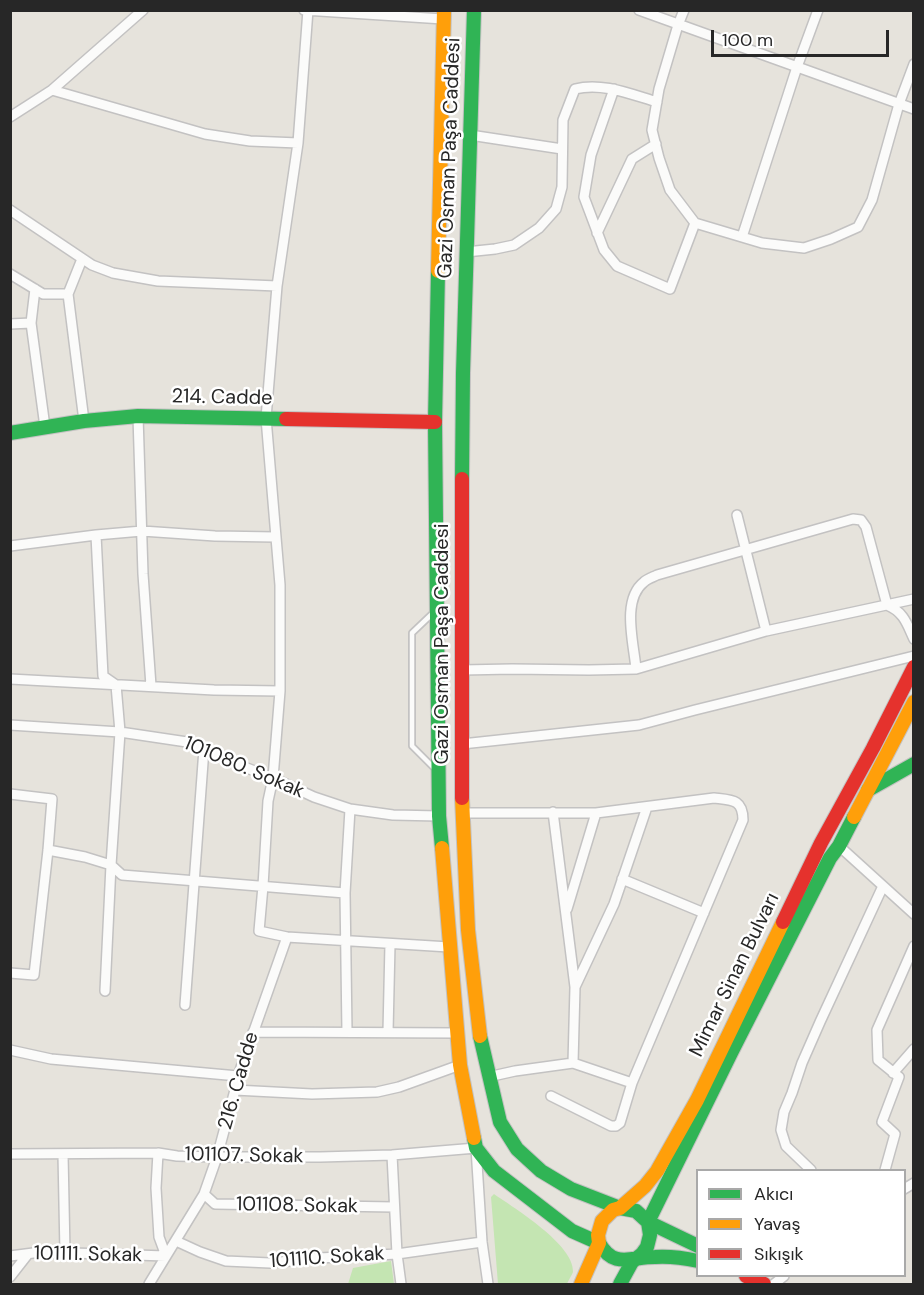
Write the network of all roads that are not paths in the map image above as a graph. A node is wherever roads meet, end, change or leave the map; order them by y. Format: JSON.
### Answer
{"nodes":[{"id":1,"x":143,"y":10,"type":"edge"},
{"id":2,"x":474,"y":10,"type":"edge"},
{"id":3,"x":639,"y":10,"type":"edge"},
{"id":4,"x":684,"y":10,"type":"edge"},
{"id":5,"x":818,"y":10,"type":"edge"},
{"id":6,"x":306,"y":11,"type":"edge"},
{"id":7,"x":444,"y":15,"type":"edge"},
{"id":8,"x":678,"y":25,"type":"junction"},
{"id":9,"x":914,"y":64,"type":"edge"},
{"id":10,"x":797,"y":67,"type":"junction"},
{"id":11,"x":614,"y":89,"type":"junction"},
{"id":12,"x":52,"y":90,"type":"junction"},
{"id":13,"x":657,"y":102,"type":"junction"},
{"id":14,"x":899,"y":104,"type":"junction"},
{"id":15,"x":914,"y":109,"type":"edge"},
{"id":16,"x":10,"y":117,"type":"edge"},
{"id":17,"x":470,"y":135,"type":"junction"},
{"id":18,"x":298,"y":143,"type":"junction"},
{"id":19,"x":656,"y":144,"type":"junction"},
{"id":20,"x":562,"y":149,"type":"junction"},
{"id":21,"x":10,"y":210,"type":"edge"},
{"id":22,"x":695,"y":222,"type":"junction"},
{"id":23,"x":597,"y":233,"type":"junction"},
{"id":24,"x":742,"y":237,"type":"junction"},
{"id":25,"x":466,"y":252,"type":"junction"},
{"id":26,"x":82,"y":259,"type":"junction"},
{"id":27,"x":10,"y":274,"type":"edge"},
{"id":28,"x":277,"y":286,"type":"junction"},
{"id":29,"x":35,"y":289,"type":"junction"},
{"id":30,"x":68,"y":294,"type":"junction"},
{"id":31,"x":31,"y":323,"type":"junction"},
{"id":32,"x":10,"y":324,"type":"edge"},
{"id":33,"x":138,"y":416,"type":"junction"},
{"id":34,"x":266,"y":418,"type":"junction"},
{"id":35,"x":84,"y":421,"type":"junction"},
{"id":36,"x":435,"y":422,"type":"junction"},
{"id":37,"x":45,"y":427,"type":"junction"},
{"id":38,"x":10,"y":433,"type":"edge"},
{"id":39,"x":737,"y":515,"type":"dead end"},
{"id":40,"x":142,"y":531,"type":"junction"},
{"id":41,"x":96,"y":535,"type":"junction"},
{"id":42,"x":275,"y":537,"type":"junction"},
{"id":43,"x":10,"y":546,"type":"edge"},
{"id":44,"x":745,"y":550,"type":"junction"},
{"id":45,"x":914,"y":600,"type":"edge"},
{"id":46,"x":887,"y":605,"type":"junction"},
{"id":47,"x":437,"y":609,"type":"junction"},
{"id":48,"x":766,"y":631,"type":"junction"},
{"id":49,"x":914,"y":639,"type":"edge"},
{"id":50,"x":914,"y":657,"type":"edge"},
{"id":51,"x":914,"y":667,"type":"edge"},
{"id":52,"x":636,"y":669,"type":"junction"},
{"id":53,"x":462,"y":670,"type":"junction"},
{"id":54,"x":10,"y":679,"type":"edge"},
{"id":55,"x":116,"y":685,"type":"junction"},
{"id":56,"x":151,"y":686,"type":"junction"},
{"id":57,"x":280,"y":691,"type":"junction"},
{"id":58,"x":913,"y":704,"type":"edge"},
{"id":59,"x":891,"y":710,"type":"junction"},
{"id":60,"x":10,"y":725,"type":"edge"},
{"id":61,"x":120,"y":732,"type":"junction"},
{"id":62,"x":462,"y":744,"type":"junction"},
{"id":63,"x":204,"y":749,"type":"junction"},
{"id":64,"x":914,"y":764,"type":"edge"},
{"id":65,"x":439,"y":773,"type":"junction"},
{"id":66,"x":273,"y":778,"type":"junction"},
{"id":67,"x":868,"y":790,"type":"junction"},
{"id":68,"x":10,"y":794,"type":"edge"},
{"id":69,"x":647,"y":807,"type":"junction"},
{"id":70,"x":350,"y":809,"type":"junction"},
{"id":71,"x":553,"y":812,"type":"junction"},
{"id":72,"x":462,"y":813,"type":"junction"},
{"id":73,"x":596,"y":813,"type":"junction"},
{"id":74,"x":439,"y":816,"type":"junction"},
{"id":75,"x":838,"y":846,"type":"junction"},
{"id":76,"x":48,"y":850,"type":"junction"},
{"id":77,"x":111,"y":865,"type":"junction"},
{"id":78,"x":622,"y":879,"type":"junction"},
{"id":79,"x":193,"y":881,"type":"junction"},
{"id":80,"x":263,"y":886,"type":"junction"},
{"id":81,"x":883,"y":886,"type":"junction"},
{"id":82,"x":345,"y":893,"type":"junction"},
{"id":83,"x":704,"y":913,"type":"junction"},
{"id":84,"x":565,"y":914,"type":"junction"},
{"id":85,"x":914,"y":915,"type":"edge"},
{"id":86,"x":287,"y":937,"type":"junction"},
{"id":87,"x":346,"y":941,"type":"junction"},
{"id":88,"x":390,"y":944,"type":"junction"},
{"id":89,"x":914,"y":946,"type":"edge"},
{"id":90,"x":449,"y":947,"type":"junction"},
{"id":91,"x":10,"y":973,"type":"edge"},
{"id":92,"x":575,"y":987,"type":"junction"},
{"id":93,"x":105,"y":991,"type":"dead end"},
{"id":94,"x":185,"y":1005,"type":"dead end"},
{"id":95,"x":253,"y":1032,"type":"junction"},
{"id":96,"x":347,"y":1032,"type":"junction"},
{"id":97,"x":388,"y":1032,"type":"junction"},
{"id":98,"x":457,"y":1033,"type":"junction"},
{"id":99,"x":914,"y":1049,"type":"edge"},
{"id":100,"x":10,"y":1050,"type":"edge"},
{"id":101,"x":573,"y":1063,"type":"junction"},
{"id":102,"x":460,"y":1065,"type":"junction"},
{"id":103,"x":893,"y":1073,"type":"junction"},
{"id":104,"x":238,"y":1076,"type":"junction"},
{"id":105,"x":488,"y":1077,"type":"junction"},
{"id":106,"x":632,"y":1083,"type":"junction"},
{"id":107,"x":235,"y":1090,"type":"junction"},
{"id":108,"x":551,"y":1096,"type":"dead end"},
{"id":109,"x":476,"y":1149,"type":"junction"},
{"id":110,"x":158,"y":1153,"type":"junction"},
{"id":111,"x":10,"y":1154,"type":"edge"},
{"id":112,"x":63,"y":1154,"type":"junction"},
{"id":113,"x":392,"y":1155,"type":"junction"},
{"id":114,"x":217,"y":1157,"type":"junction"},
{"id":115,"x":810,"y":1169,"type":"edge"},
{"id":116,"x":885,"y":1169,"type":"edge"},
{"id":117,"x":204,"y":1194,"type":"junction"},
{"id":118,"x":394,"y":1207,"type":"junction"},
{"id":119,"x":620,"y":1208,"type":"junction"},
{"id":120,"x":648,"y":1222,"type":"junction"},
{"id":121,"x":176,"y":1242,"type":"junction"},
{"id":122,"x":482,"y":1242,"type":"junction"},
{"id":123,"x":599,"y":1243,"type":"junction"},
{"id":124,"x":696,"y":1245,"type":"edge"},
{"id":125,"x":65,"y":1253,"type":"junction"},
{"id":126,"x":28,"y":1254,"type":"junction"},
{"id":127,"x":397,"y":1254,"type":"junction"},
{"id":128,"x":10,"y":1256,"type":"edge"},
{"id":129,"x":166,"y":1256,"type":"junction"},
{"id":130,"x":633,"y":1259,"type":"junction"},
{"id":131,"x":696,"y":1261,"type":"edge"},
{"id":132,"x":10,"y":1277,"type":"edge"},
{"id":133,"x":750,"y":1277,"type":"edge"},
{"id":134,"x":149,"y":1284,"type":"edge"},
{"id":135,"x":401,"y":1284,"type":"edge"},
{"id":136,"x":488,"y":1284,"type":"edge"},
{"id":137,"x":581,"y":1284,"type":"edge"},
{"id":138,"x":620,"y":1284,"type":"edge"},
{"id":139,"x":764,"y":1284,"type":"edge"}],
"edges":[{"from":1,"to":12,"type":"street"},
{"from":2,"to":17,"type":"main road","name":"Gazi Osman Paşa Caddesi"},
{"from":3,"to":8,"type":"street"},
{"from":4,"to":8,"type":"street"},
{"from":5,"to":10,"type":"street"},
{"from":6,"to":7,"type":"street"},
{"from":6,"to":18,"type":"street"},
{"from":7,"to":36,"type":"main road","name":"Gazi Osman Paşa Caddesi"},
{"from":8,"to":10,"type":"street"},
{"from":8,"to":13,"type":"street"},
{"from":9,"to":14,"type":"street"},
{"from":10,"to":14,"type":"street"},
{"from":10,"to":24,"type":"street"},
{"from":11,"to":13,"type":"street"},
{"from":11,"to":20,"type":"street"},
{"from":11,"to":23,"type":"street"},
{"from":12,"to":16,"type":"street"},
{"from":12,"to":18,"type":"street"},
{"from":13,"to":19,"type":"street"},
{"from":14,"to":15,"type":"street"},
{"from":14,"to":24,"type":"street"},
{"from":17,"to":20,"type":"street"},
{"from":17,"to":25,"type":"main road","name":"Gazi Osman Paşa Caddesi"},
{"from":18,"to":28,"type":"street"},
{"from":19,"to":22,"type":"street"},
{"from":19,"to":23,"type":"street"},
{"from":20,"to":25,"type":"street"},
{"from":21,"to":26,"type":"street"},
{"from":22,"to":23,"type":"street"},
{"from":22,"to":24,"type":"street"},
{"from":25,"to":53,"type":"main road","name":"Gazi Osman Paşa Caddesi"},
{"from":26,"to":28,"type":"street"},
{"from":26,"to":30,"type":"street"},
{"from":27,"to":29,"type":"street"},
{"from":28,"to":34,"type":"street"},
{"from":29,"to":30,"type":"street"},
{"from":29,"to":31,"type":"street"},
{"from":30,"to":35,"type":"street"},
{"from":31,"to":32,"type":"street"},
{"from":31,"to":37,"type":"street"},
{"from":33,"to":34,"type":"main road","name":"214. Cadde"},
{"from":33,"to":35,"type":"main road","name":"214. Cadde"},
{"from":33,"to":40,"type":"street"},
{"from":34,"to":36,"type":"main road","name":"214. Cadde"},
{"from":34,"to":42,"type":"street"},
{"from":35,"to":37,"type":"main road","name":"214. Cadde"},
{"from":36,"to":47,"type":"main road","name":"Gazi Osman Paşa Caddesi"},
{"from":37,"to":38,"type":"main road","name":"214. Cadde"},
{"from":39,"to":44,"type":"street"},
{"from":40,"to":41,"type":"street"},
{"from":40,"to":42,"type":"street"},
{"from":40,"to":56,"type":"street"},
{"from":41,"to":43,"type":"street"},
{"from":41,"to":55,"type":"street"},
{"from":42,"to":57,"type":"street"},
{"from":44,"to":46,"type":"street"},
{"from":44,"to":48,"type":"street"},
{"from":44,"to":52,"type":"street"},
{"from":45,"to":46,"type":"street"},
{"from":46,"to":48,"type":"street"},
{"from":46,"to":49,"type":"street"},
{"from":47,"to":65,"type":"main road","name":"Gazi Osman Paşa Caddesi"},
{"from":47,"to":65,"type":"lane"},
{"from":48,"to":52,"type":"street"},
{"from":50,"to":62,"type":"street"},
{"from":51,"to":59,"type":"main road","name":"Mimar Sinan Bulvarı"},
{"from":52,"to":53,"type":"street"},
{"from":53,"to":62,"type":"main road","name":"Gazi Osman Paşa Caddesi"},
{"from":54,"to":55,"type":"street"},
{"from":55,"to":56,"type":"street"},
{"from":55,"to":61,"type":"street"},
{"from":56,"to":57,"type":"street"},
{"from":57,"to":66,"type":"street"},
{"from":58,"to":59,"type":"main road"},
{"from":58,"to":67,"type":"main road","name":"Mimar Sinan Bulvarı"},
{"from":59,"to":119,"type":"main road","name":"Mimar Sinan Bulvarı"},
{"from":60,"to":61,"type":"street","name":"101080. Sokak"},
{"from":61,"to":63,"type":"street","name":"101080. Sokak"},
{"from":61,"to":77,"type":"street"},
{"from":62,"to":72,"type":"main road","name":"Gazi Osman Paşa Caddesi"},
{"from":63,"to":66,"type":"street","name":"101080. Sokak"},
{"from":63,"to":79,"type":"street"},
{"from":64,"to":67,"type":"main road"},
{"from":65,"to":74,"type":"main road","name":"Gazi Osman Paşa Caddesi"},
{"from":66,"to":70,"type":"street","name":"101080. Sokak"},
{"from":66,"to":80,"type":"street"},
{"from":67,"to":75,"type":"main road","name":"Mimar Sinan Bulvarı"},
{"from":68,"to":76,"type":"street"},
{"from":69,"to":73,"type":"street"},
{"from":69,"to":78,"type":"street"},
{"from":69,"to":83,"type":"street"},
{"from":70,"to":74,"type":"street","name":"101080. Sokak"},
{"from":70,"to":82,"type":"street"},
{"from":71,"to":72,"type":"street"},
{"from":71,"to":73,"type":"street"},
{"from":71,"to":84,"type":"street"},
{"from":72,"to":105,"type":"main road","name":"Gazi Osman Paşa Caddesi"},
{"from":73,"to":84,"type":"street"},
{"from":74,"to":90,"type":"main road","name":"Gazi Osman Paşa Caddesi"},
{"from":75,"to":81,"type":"street"},
{"from":75,"to":120,"type":"main road","name":"Mimar Sinan Bulvarı"},
{"from":76,"to":77,"type":"street"},
{"from":76,"to":91,"type":"street"},
{"from":77,"to":79,"type":"street"},
{"from":77,"to":93,"type":"street"},
{"from":78,"to":83,"type":"street"},
{"from":78,"to":92,"type":"street"},
{"from":79,"to":80,"type":"street"},
{"from":79,"to":94,"type":"street"},
{"from":80,"to":82,"type":"street"},
{"from":80,"to":86,"type":"street"},
{"from":81,"to":85,"type":"street"},
{"from":81,"to":115,"type":"street"},
{"from":82,"to":87,"type":"street"},
{"from":83,"to":106,"type":"street"},
{"from":84,"to":92,"type":"street"},
{"from":86,"to":87,"type":"street"},
{"from":86,"to":95,"type":"street","name":"216. Cadde"},
{"from":87,"to":88,"type":"street"},
{"from":87,"to":96,"type":"street"},
{"from":88,"to":90,"type":"street"},
{"from":88,"to":97,"type":"street"},
{"from":89,"to":103,"type":"street"},
{"from":90,"to":98,"type":"main road","name":"Gazi Osman Paşa Caddesi"},
{"from":92,"to":101,"type":"street"},
{"from":95,"to":96,"type":"street"},
{"from":95,"to":104,"type":"street","name":"216. Cadde"},
{"from":96,"to":97,"type":"street"},
{"from":97,"to":98,"type":"street"},
{"from":98,"to":102,"type":"main road","name":"Gazi Osman Paşa Caddesi"},
{"from":99,"to":103,"type":"street"},
{"from":100,"to":104,"type":"street"},
{"from":101,"to":105,"type":"street"},
{"from":101,"to":106,"type":"street"},
{"from":102,"to":107,"type":"street"},
{"from":102,"to":109,"type":"main road","name":"Gazi Osman Paşa Caddesi"},
{"from":103,"to":116,"type":"street"},
{"from":104,"to":107,"type":"street","name":"216. Cadde"},
{"from":105,"to":119,"type":"main road","name":"Gazi Osman Paşa Caddesi"},
{"from":106,"to":108,"type":"street"},
{"from":107,"to":114,"type":"street","name":"216. Cadde"},
{"from":109,"to":113,"type":"street","name":"101107. Sokak"},
{"from":109,"to":122,"type":"street","name":"Gazi Osman Paşa Caddesi"},
{"from":109,"to":123,"type":"main road","name":"Gazi Osman Paşa Caddesi"},
{"from":110,"to":112,"type":"street","name":"101107. Sokak"},
{"from":110,"to":114,"type":"street","name":"101107. Sokak"},
{"from":110,"to":129,"type":"street"},
{"from":111,"to":112,"type":"street","name":"101107. Sokak"},
{"from":112,"to":125,"type":"street"},
{"from":113,"to":114,"type":"street","name":"101107. Sokak"},
{"from":113,"to":118,"type":"street"},
{"from":114,"to":117,"type":"street","name":"216. Cadde"},
{"from":117,"to":118,"type":"street","name":"101108. Sokak"},
{"from":117,"to":121,"type":"street","name":"216. Cadde"},
{"from":118,"to":127,"type":"street"},
{"from":119,"to":120,"type":"main road"},
{"from":119,"to":123,"type":"main road","name":"Mimar Sinan Bulvarı"},
{"from":120,"to":124,"type":"main road"},
{"from":120,"to":130,"type":"main road","name":"Mimar Sinan Bulvarı"},
{"from":121,"to":127,"type":"street","name":"101110. Sokak"},
{"from":121,"to":129,"type":"street","name":"216. Cadde"},
{"from":122,"to":127,"type":"street","name":"101110. Sokak"},
{"from":122,"to":136,"type":"street","name":"Gazi Osman Paşa Caddesi"},
{"from":123,"to":130,"type":"main road"},
{"from":123,"to":137,"type":"main road","name":"Mimar Sinan Bulvarı"},
{"from":125,"to":126,"type":"street","name":"101111. Sokak"},
{"from":125,"to":129,"type":"street","name":"101111. Sokak"},
{"from":126,"to":128,"type":"street","name":"101111. Sokak"},
{"from":126,"to":132,"type":"street"},
{"from":127,"to":135,"type":"street"},
{"from":129,"to":134,"type":"street","name":"216. Cadde"},
{"from":130,"to":131,"type":"main road"},
{"from":130,"to":138,"type":"main road","name":"Mimar Sinan Bulvarı"},
{"from":133,"to":139,"type":"main road"}]}
